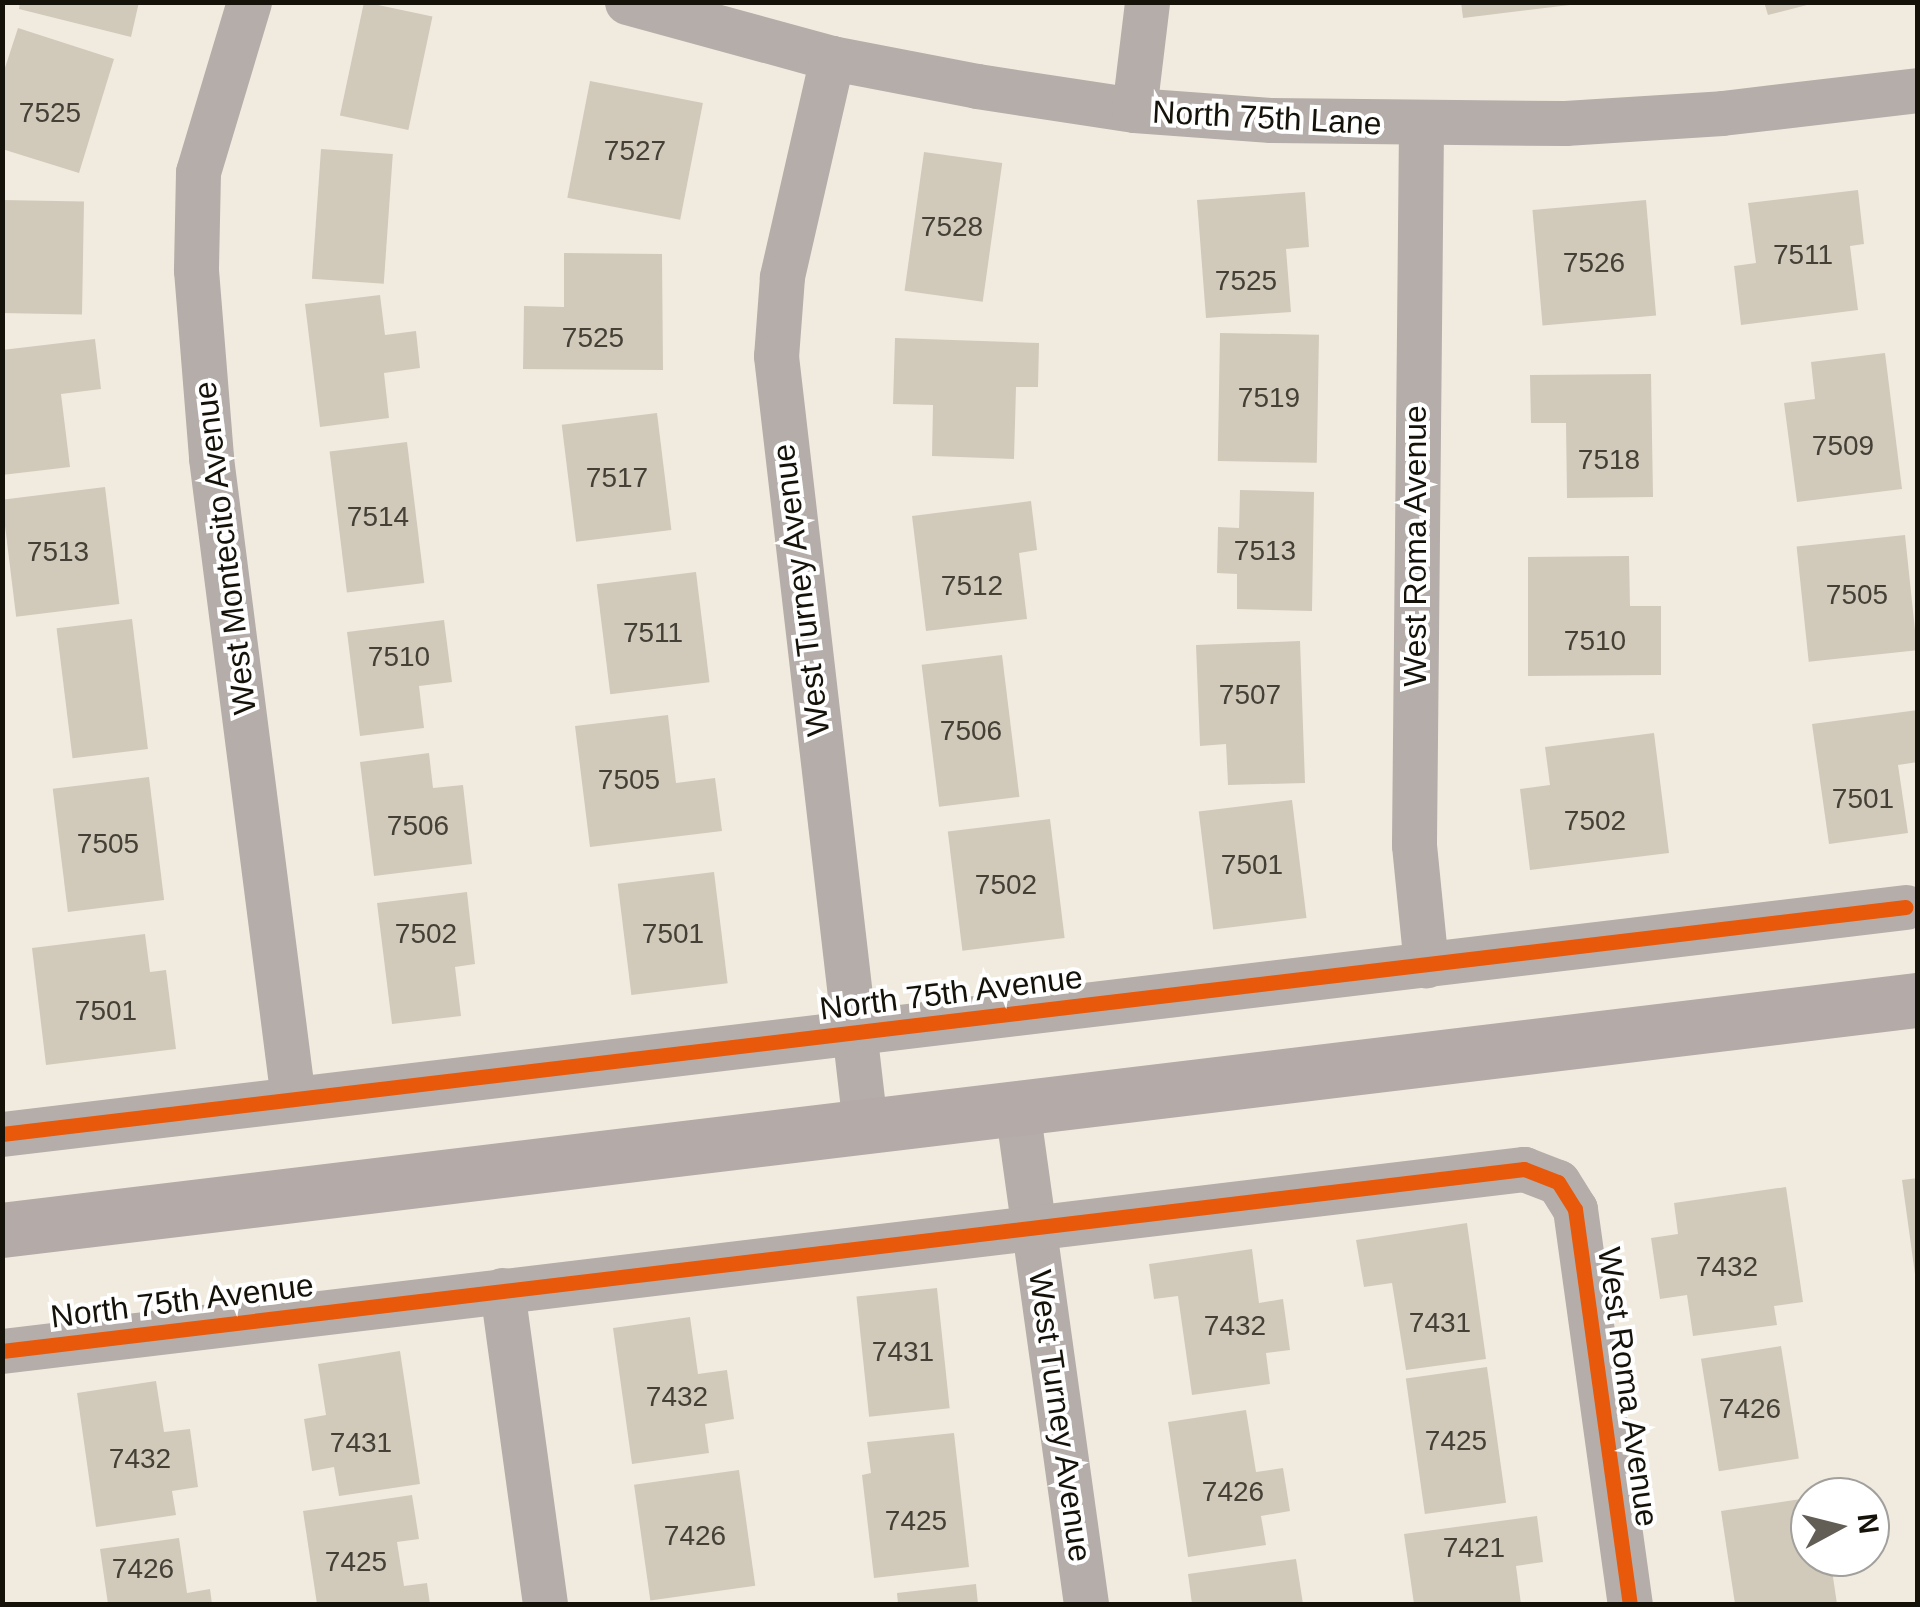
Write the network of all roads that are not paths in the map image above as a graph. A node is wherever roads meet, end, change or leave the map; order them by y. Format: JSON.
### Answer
{"nodes":[{"id":1,"x":248,"y":2,"type":"edge"},
{"id":2,"x":627,"y":2,"type":"edge"},
{"id":3,"x":1147,"y":2,"type":"edge"},
{"id":4,"x":832,"y":58,"type":"junction"},
{"id":5,"x":1918,"y":90,"type":"edge"},
{"id":6,"x":1134,"y":110,"type":"junction"},
{"id":7,"x":1421,"y":126,"type":"junction"},
{"id":8,"x":1906,"y":906,"type":"dead end"},
{"id":9,"x":1426,"y":965,"type":"junction"},
{"id":10,"x":1918,"y":1000,"type":"edge"},
{"id":11,"x":854,"y":1032,"type":"junction"},
{"id":12,"x":293,"y":1099,"type":"junction"},
{"id":13,"x":1017,"y":1108,"type":"junction"},
{"id":14,"x":865,"y":1125,"type":"junction"},
{"id":15,"x":2,"y":1134,"type":"edge"},
{"id":16,"x":1558,"y":1182,"type":"joint"},
{"id":17,"x":1034,"y":1226,"type":"junction"},
{"id":18,"x":2,"y":1230,"type":"edge"},
{"id":19,"x":502,"y":1290,"type":"junction"},
{"id":20,"x":2,"y":1350,"type":"edge"},
{"id":21,"x":544,"y":1604,"type":"edge"},
{"id":22,"x":1086,"y":1604,"type":"edge"},
{"id":23,"x":1630,"y":1604,"type":"edge"}],
"edges":[{"from":1,"to":12,"type":"street","name":"West Montecito Avenue"},
{"from":2,"to":4,"type":"street","name":"North 75th Lane"},
{"from":3,"to":6,"type":"street"},
{"from":4,"to":6,"type":"street","name":"North 75th Lane"},
{"from":4,"to":11,"type":"street","name":"West Turney Avenue"},
{"from":5,"to":7,"type":"street","name":"North 75th Lane"},
{"from":6,"to":7,"type":"street","name":"North 75th Lane"},
{"from":7,"to":9,"type":"street","name":"West Roma Avenue"},
{"from":8,"to":9,"type":"street","name":"North 75th Avenue"},
{"from":9,"to":11,"type":"street","name":"North 75th Avenue"},
{"from":10,"to":13,"type":"main road"},
{"from":11,"to":12,"type":"street","name":"North 75th Avenue"},
{"from":11,"to":14,"type":"street","name":"West Turney Avenue"},
{"from":12,"to":15,"type":"street","name":"North 75th Avenue"},
{"from":13,"to":14,"type":"main road"},
{"from":13,"to":17,"type":"street","name":"West Turney Avenue"},
{"from":14,"to":18,"type":"main road"},
{"from":16,"to":17,"type":"street","name":"North 75th Avenue"},
{"from":16,"to":23,"type":"street","name":"West Roma Avenue"},
{"from":17,"to":19,"type":"street","name":"North 75th Avenue"},
{"from":17,"to":22,"type":"street","name":"West Turney Avenue"},
{"from":19,"to":20,"type":"street","name":"North 75th Avenue"},
{"from":19,"to":21,"type":"street"}]}
